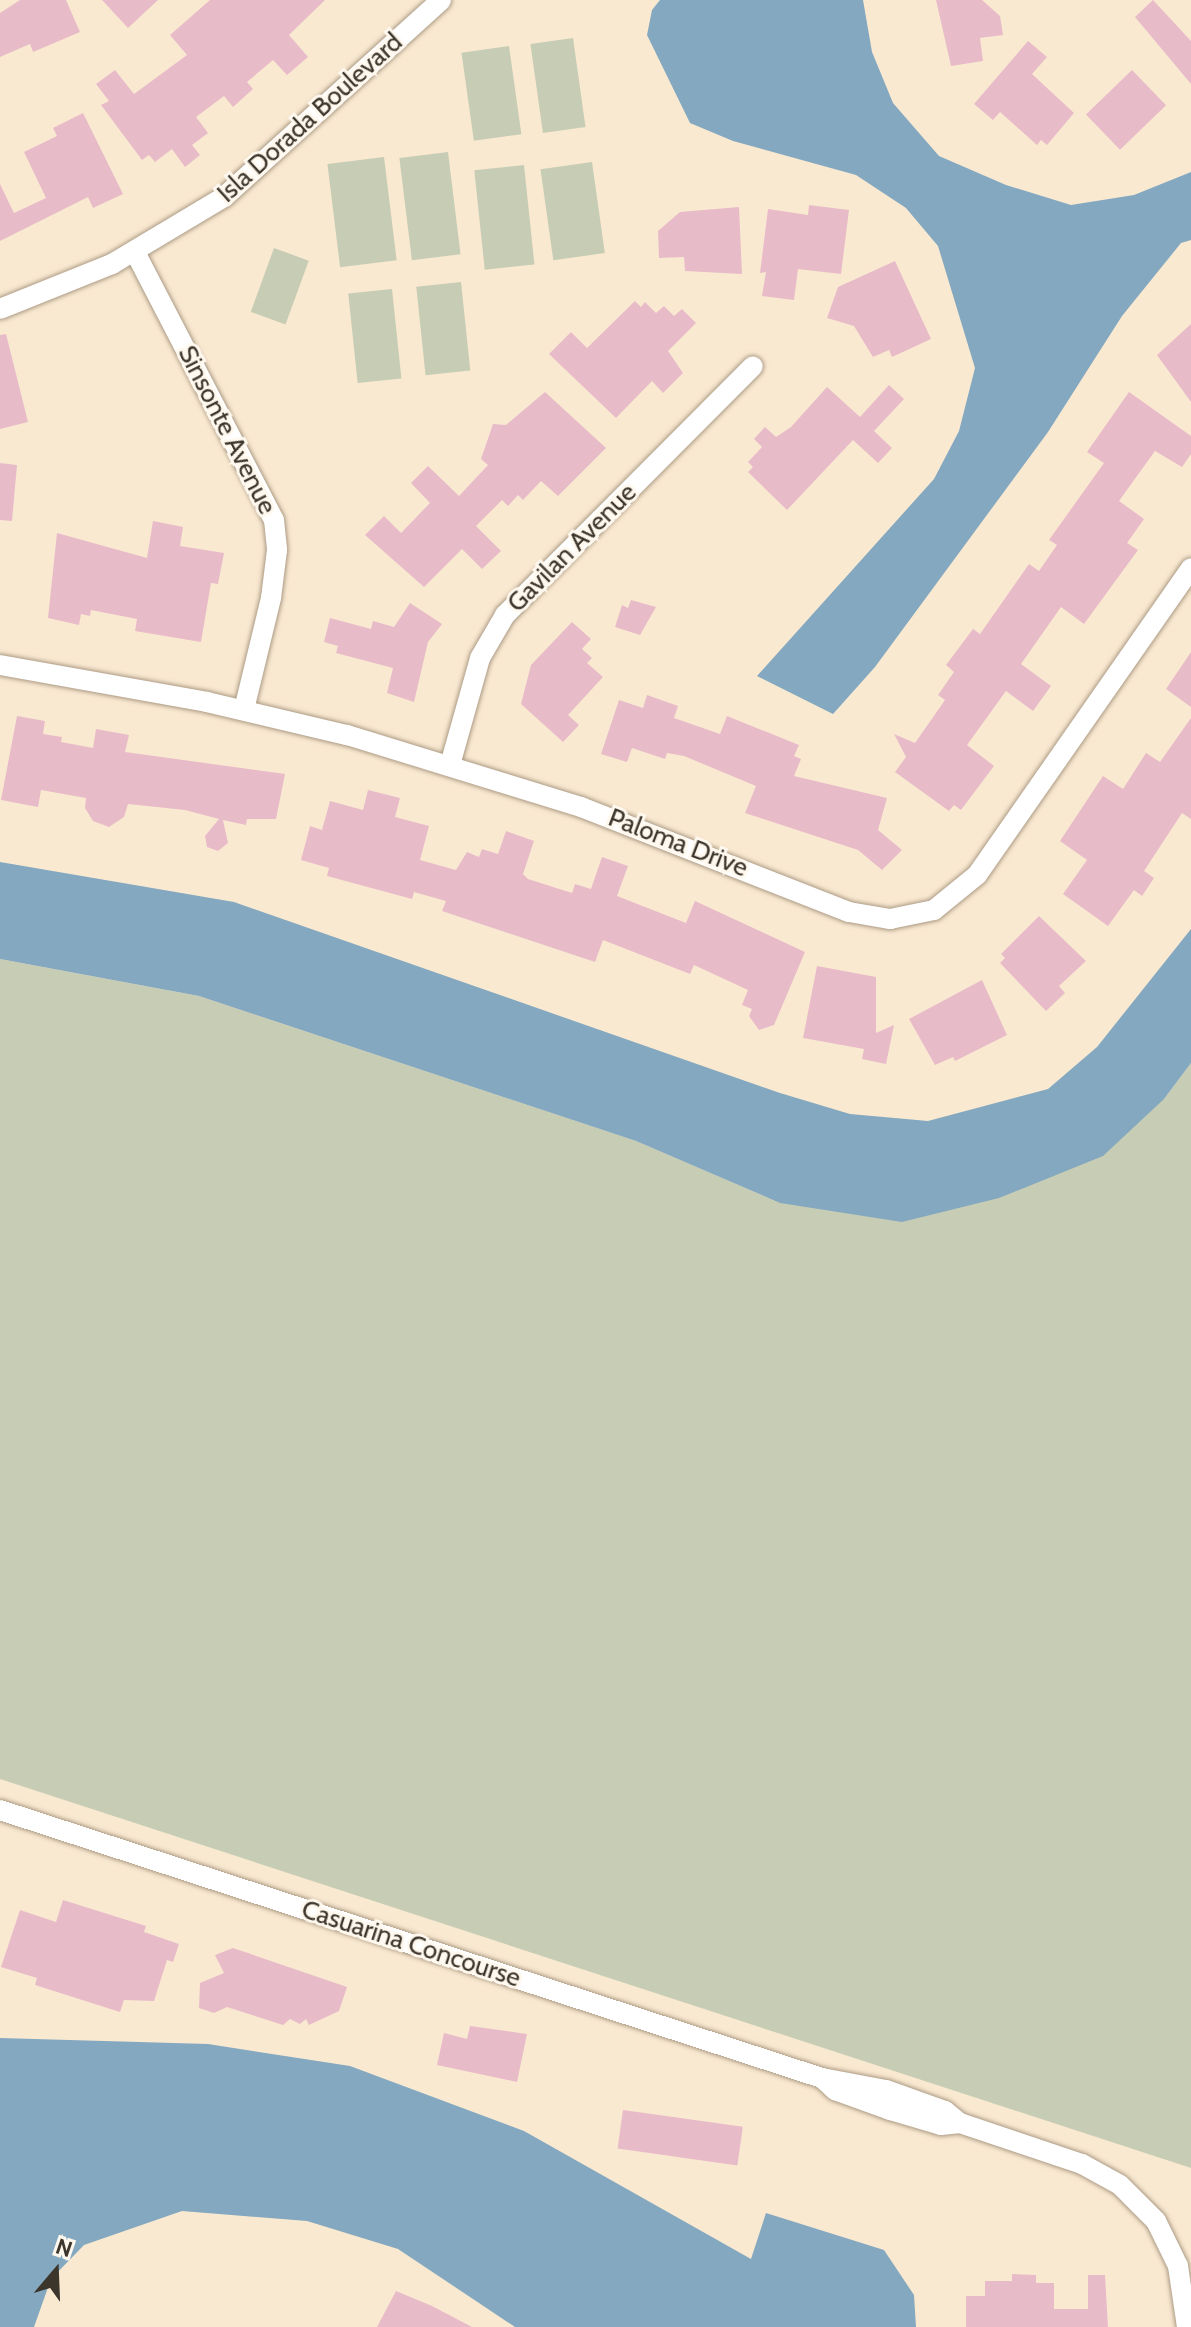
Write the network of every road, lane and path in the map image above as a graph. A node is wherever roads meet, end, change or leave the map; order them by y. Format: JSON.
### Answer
{"nodes":[{"id":1,"x":441,"y":0,"type":"edge"},
{"id":2,"x":135,"y":252,"type":"junction"},
{"id":3,"x":0,"y":309,"type":"edge"},
{"id":4,"x":753,"y":366,"type":"dead end"},
{"id":5,"x":1191,"y":568,"type":"edge"},
{"id":6,"x":0,"y":665,"type":"edge"},
{"id":7,"x":244,"y":710,"type":"junction"},
{"id":8,"x":450,"y":765,"type":"junction"},
{"id":9,"x":0,"y":1810,"type":"edge"},
{"id":10,"x":1187,"y":2327,"type":"edge"}],
"edges":[{"from":1,"to":2,"type":"street","name":"Isla Dorada Boulevard"},
{"from":2,"to":3,"type":"street","name":"Isla Dorada Boulevard"},
{"from":2,"to":7,"type":"street","name":"Sinsonte Avenue"},
{"from":4,"to":8,"type":"street","name":"Gavilan Avenue"},
{"from":5,"to":8,"type":"street","name":"Paloma Drive"},
{"from":6,"to":7,"type":"street","name":"Paloma Drive"},
{"from":7,"to":8,"type":"street","name":"Paloma Drive"},
{"from":9,"to":10,"type":"street","name":"Casuarina Concourse"}]}
